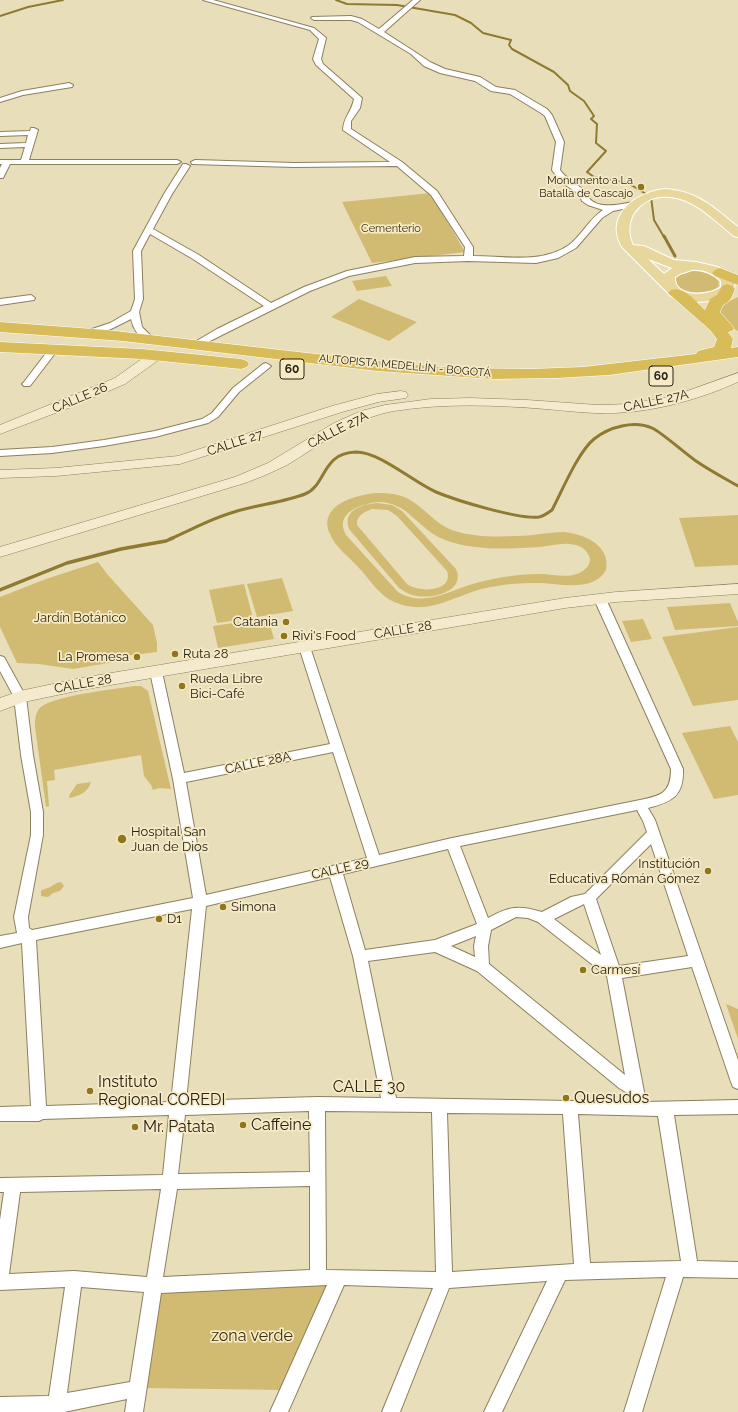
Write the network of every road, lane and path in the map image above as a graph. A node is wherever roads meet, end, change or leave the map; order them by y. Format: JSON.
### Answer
{"nodes":[{"id":1,"x":206,"y":0,"type":"edge"},
{"id":2,"x":417,"y":0,"type":"edge"},
{"id":3,"x":314,"y":18,"type":"dead end"},
{"id":4,"x":379,"y":33,"type":"junction"},
{"id":5,"x":69,"y":84,"type":"dead end"},
{"id":6,"x":0,"y":100,"type":"edge"},
{"id":7,"x":0,"y":134,"type":"edge"},
{"id":8,"x":30,"y":145,"type":"junction"},
{"id":9,"x":0,"y":146,"type":"edge"},
{"id":10,"x":3,"y":162,"type":"edge"},
{"id":11,"x":24,"y":162,"type":"junction"},
{"id":12,"x":177,"y":162,"type":"junction"},
{"id":13,"x":195,"y":162,"type":"junction"},
{"id":14,"x":399,"y":164,"type":"junction"},
{"id":15,"x":186,"y":166,"type":"junction"},
{"id":16,"x":0,"y":176,"type":"edge"},
{"id":17,"x":634,"y":204,"type":"junction"},
{"id":18,"x":610,"y":209,"type":"junction"},
{"id":19,"x":149,"y":230,"type":"junction"},
{"id":20,"x":622,"y":231,"type":"junction"},
{"id":21,"x":738,"y":233,"type":"edge"},
{"id":22,"x":468,"y":258,"type":"junction"},
{"id":23,"x":696,"y":266,"type":"junction"},
{"id":24,"x":720,"y":273,"type":"joint"},
{"id":25,"x":676,"y":292,"type":"junction"},
{"id":26,"x":729,"y":292,"type":"edge"},
{"id":27,"x":31,"y":298,"type":"dead end"},
{"id":28,"x":0,"y":302,"type":"edge"},
{"id":29,"x":271,"y":307,"type":"junction"},
{"id":30,"x":136,"y":312,"type":"junction"},
{"id":31,"x":0,"y":328,"type":"edge"},
{"id":32,"x":0,"y":331,"type":"edge"},
{"id":33,"x":89,"y":333,"type":"junction"},
{"id":34,"x":738,"y":336,"type":"edge"},
{"id":35,"x":196,"y":345,"type":"junction"},
{"id":36,"x":0,"y":346,"type":"edge"},
{"id":37,"x":151,"y":347,"type":"junction"},
{"id":38,"x":53,"y":350,"type":"junction"},
{"id":39,"x":738,"y":352,"type":"edge"},
{"id":40,"x":680,"y":361,"type":"junction"},
{"id":41,"x":738,"y":364,"type":"edge"},
{"id":42,"x":266,"y":366,"type":"junction"},
{"id":43,"x":738,"y":377,"type":"edge"},
{"id":44,"x":27,"y":384,"type":"dead end"},
{"id":45,"x":465,"y":403,"type":"junction"},
{"id":46,"x":0,"y":430,"type":"edge"},
{"id":47,"x":0,"y":453,"type":"edge"},
{"id":48,"x":0,"y":474,"type":"edge"},
{"id":49,"x":0,"y":552,"type":"edge"},
{"id":50,"x":738,"y":589,"type":"edge"},
{"id":51,"x":600,"y":599,"type":"junction"},
{"id":52,"x":305,"y":647,"type":"junction"},
{"id":53,"x":0,"y":660,"type":"edge"},
{"id":54,"x":156,"y":672,"type":"junction"},
{"id":55,"x":20,"y":697,"type":"junction"},
{"id":56,"x":0,"y":705,"type":"edge"},
{"id":57,"x":337,"y":747,"type":"junction"},
{"id":58,"x":179,"y":779,"type":"junction"},
{"id":59,"x":640,"y":805,"type":"junction"},
{"id":60,"x":653,"y":834,"type":"junction"},
{"id":61,"x":452,"y":843,"type":"junction"},
{"id":62,"x":374,"y":860,"type":"junction"},
{"id":63,"x":334,"y":870,"type":"junction"},
{"id":64,"x":589,"y":898,"type":"junction"},
{"id":65,"x":200,"y":902,"type":"junction"},
{"id":66,"x":543,"y":918,"type":"junction"},
{"id":67,"x":486,"y":927,"type":"junction"},
{"id":68,"x":29,"y":936,"type":"junction"},
{"id":69,"x":0,"y":942,"type":"edge"},
{"id":70,"x":436,"y":946,"type":"junction"},
{"id":71,"x":360,"y":956,"type":"junction"},
{"id":72,"x":696,"y":961,"type":"junction"},
{"id":73,"x":482,"y":967,"type":"junction"},
{"id":74,"x":614,"y":973,"type":"junction"},
{"id":75,"x":738,"y":1082,"type":"edge"},
{"id":76,"x":635,"y":1090,"type":"junction"},
{"id":77,"x":318,"y":1104,"type":"junction"},
{"id":78,"x":390,"y":1105,"type":"junction"},
{"id":79,"x":439,"y":1105,"type":"junction"},
{"id":80,"x":738,"y":1107,"type":"edge"},
{"id":81,"x":177,"y":1108,"type":"junction"},
{"id":82,"x":570,"y":1108,"type":"junction"},
{"id":83,"x":640,"y":1109,"type":"junction"},
{"id":84,"x":665,"y":1109,"type":"junction"},
{"id":85,"x":0,"y":1114,"type":"edge"},
{"id":86,"x":39,"y":1114,"type":"junction"},
{"id":87,"x":318,"y":1179,"type":"junction"},
{"id":88,"x":170,"y":1182,"type":"junction"},
{"id":89,"x":7,"y":1185,"type":"edge"},
{"id":90,"x":683,"y":1270,"type":"junction"},
{"id":91,"x":738,"y":1270,"type":"edge"},
{"id":92,"x":583,"y":1271,"type":"junction"},
{"id":93,"x":560,"y":1272,"type":"junction"},
{"id":94,"x":0,"y":1277,"type":"edge"},
{"id":95,"x":318,"y":1278,"type":"junction"},
{"id":96,"x":339,"y":1278,"type":"junction"},
{"id":97,"x":74,"y":1279,"type":"junction"},
{"id":98,"x":444,"y":1280,"type":"junction"},
{"id":99,"x":0,"y":1282,"type":"edge"},
{"id":100,"x":154,"y":1285,"type":"junction"},
{"id":101,"x":138,"y":1389,"type":"junction"},
{"id":102,"x":0,"y":1406,"type":"edge"},
{"id":103,"x":57,"y":1408,"type":"edge"},
{"id":104,"x":134,"y":1412,"type":"edge"},
{"id":105,"x":279,"y":1412,"type":"edge"},
{"id":106,"x":391,"y":1412,"type":"edge"},
{"id":107,"x":493,"y":1412,"type":"edge"},
{"id":108,"x":633,"y":1412,"type":"edge"}],
"edges":[{"from":1,"to":14,"type":"street"},
{"from":2,"to":4,"type":"street"},
{"from":3,"to":4,"type":"street"},
{"from":4,"to":18,"type":"street"},
{"from":5,"to":6,"type":"street"},
{"from":7,"to":8,"type":"street"},
{"from":8,"to":9,"type":"street"},
{"from":8,"to":11,"type":"street"},
{"from":10,"to":11,"type":"street"},
{"from":10,"to":16,"type":"street"},
{"from":11,"to":12,"type":"street"},
{"from":12,"to":13,"type":"street"},
{"from":12,"to":15,"type":"street"},
{"from":13,"to":14,"type":"street"},
{"from":13,"to":15,"type":"street"},
{"from":14,"to":22,"type":"street"},
{"from":15,"to":19,"type":"street"},
{"from":17,"to":18,"type":"street"},
{"from":17,"to":20,"type":"main road"},
{"from":17,"to":21,"type":"main road"},
{"from":18,"to":22,"type":"street"},
{"from":19,"to":29,"type":"street"},
{"from":19,"to":30,"type":"street"},
{"from":20,"to":23,"type":"main road"},
{"from":20,"to":25,"type":"main road"},
{"from":22,"to":29,"type":"street"},
{"from":23,"to":24,"type":"main road"},
{"from":23,"to":25,"type":"main road"},
{"from":24,"to":26,"type":"highway"},
{"from":25,"to":26,"type":"main road"},
{"from":25,"to":40,"type":"highway"},
{"from":26,"to":34,"type":"highway"},
{"from":27,"to":28,"type":"street"},
{"from":29,"to":35,"type":"street"},
{"from":30,"to":33,"type":"street"},
{"from":30,"to":37,"type":"street"},
{"from":31,"to":33,"type":"highway","name":"AUTOPISTA MEDELLÍN - BOGOTÁ","number":"60"},
{"from":32,"to":36,"type":"highway"},
{"from":33,"to":37,"type":"highway","name":"AUTOPISTA MEDELLÍN - BOGOTÁ","number":"60"},
{"from":35,"to":37,"type":"highway","name":"AUTOPISTA MEDELLÍN - BOGOTÁ","number":"60"},
{"from":35,"to":40,"type":"highway","name":"AUTOPISTA MEDELLÍN - BOGOTÁ","number":"60"},
{"from":36,"to":38,"type":"highway","name":"AUTOPISTA MEDELLÍN - BOGOTÁ","number":"60"},
{"from":37,"to":37,"type":"highway"},
{"from":37,"to":38,"type":"highway","name":"AUTOPISTA MEDELLÍN - BOGOTÁ","number":"60"},
{"from":37,"to":42,"type":"highway","name":"AUTOPISTA MEDELLÍN - BOGOTÁ","number":"60"},
{"from":37,"to":46,"type":"main road","name":"CALLE 26"},
{"from":38,"to":44,"type":"street"},
{"from":39,"to":40,"type":"highway","name":"AUTOPISTA MEDELLÍN - BOGOTÁ","number":"60"},
{"from":41,"to":42,"type":"highway","name":"AUTOPISTA MEDELLÍN - BOGOTÁ","number":"60"},
{"from":42,"to":47,"type":"street"},
{"from":43,"to":45,"type":"main road","name":"CALLE 27A"},
{"from":45,"to":48,"type":"main road","name":"CALLE 27"},
{"from":45,"to":49,"type":"main road","name":"CALLE 27A"},
{"from":50,"to":51,"type":"main road","name":"CALLE 28"},
{"from":51,"to":52,"type":"main road","name":"CALLE 28"},
{"from":51,"to":59,"type":"street","name":"CALLE 29"},
{"from":52,"to":54,"type":"main road","name":"CALLE 28"},
{"from":52,"to":57,"type":"street"},
{"from":53,"to":55,"type":"street"},
{"from":54,"to":55,"type":"main road","name":"CALLE 28"},
{"from":54,"to":58,"type":"street"},
{"from":55,"to":56,"type":"main road","name":"CALLE 28"},
{"from":55,"to":68,"type":"street"},
{"from":57,"to":58,"type":"street","name":"CALLE 28A"},
{"from":57,"to":62,"type":"street"},
{"from":58,"to":65,"type":"street"},
{"from":59,"to":60,"type":"street"},
{"from":59,"to":61,"type":"street","name":"CALLE 29"},
{"from":60,"to":64,"type":"street"},
{"from":60,"to":72,"type":"street"},
{"from":61,"to":62,"type":"street","name":"CALLE 29"},
{"from":61,"to":67,"type":"street"},
{"from":62,"to":63,"type":"street","name":"CALLE 29"},
{"from":63,"to":65,"type":"street","name":"CALLE 29"},
{"from":63,"to":71,"type":"street"},
{"from":64,"to":66,"type":"street"},
{"from":64,"to":74,"type":"street"},
{"from":65,"to":68,"type":"street","name":"CALLE 29"},
{"from":65,"to":81,"type":"street"},
{"from":66,"to":67,"type":"street"},
{"from":66,"to":74,"type":"street"},
{"from":67,"to":70,"type":"street"},
{"from":67,"to":73,"type":"street"},
{"from":68,"to":69,"type":"street","name":"CALLE 29"},
{"from":68,"to":86,"type":"street"},
{"from":70,"to":71,"type":"street"},
{"from":70,"to":73,"type":"street"},
{"from":71,"to":78,"type":"street"},
{"from":72,"to":74,"type":"street"},
{"from":72,"to":75,"type":"street"},
{"from":73,"to":76,"type":"street"},
{"from":74,"to":76,"type":"street"},
{"from":76,"to":83,"type":"street"},
{"from":77,"to":78,"type":"street","name":"CALLE 30"},
{"from":77,"to":81,"type":"street","name":"CALLE 30"},
{"from":77,"to":87,"type":"street"},
{"from":78,"to":79,"type":"street","name":"CALLE 30"},
{"from":79,"to":82,"type":"street","name":"CALLE 30"},
{"from":79,"to":98,"type":"street"},
{"from":80,"to":84,"type":"street","name":"CALLE 30"},
{"from":81,"to":86,"type":"street","name":"CALLE 30"},
{"from":81,"to":88,"type":"street"},
{"from":82,"to":83,"type":"street","name":"CALLE 30"},
{"from":82,"to":92,"type":"street"},
{"from":83,"to":84,"type":"street","name":"CALLE 30"},
{"from":84,"to":90,"type":"street"},
{"from":85,"to":86,"type":"street","name":"CALLE 30"},
{"from":87,"to":88,"type":"street"},
{"from":87,"to":95,"type":"street"},
{"from":88,"to":89,"type":"street"},
{"from":88,"to":100,"type":"street"},
{"from":89,"to":94,"type":"street"},
{"from":90,"to":91,"type":"street"},
{"from":90,"to":92,"type":"street"},
{"from":90,"to":108,"type":"street"},
{"from":92,"to":93,"type":"street"},
{"from":93,"to":98,"type":"street"},
{"from":93,"to":107,"type":"street"},
{"from":95,"to":96,"type":"street"},
{"from":95,"to":100,"type":"street"},
{"from":96,"to":98,"type":"street"},
{"from":96,"to":105,"type":"street"},
{"from":97,"to":99,"type":"street"},
{"from":97,"to":100,"type":"street"},
{"from":97,"to":103,"type":"street"},
{"from":98,"to":106,"type":"street"},
{"from":100,"to":101,"type":"street"},
{"from":101,"to":103,"type":"street"},
{"from":101,"to":104,"type":"street"},
{"from":102,"to":103,"type":"street"}]}
